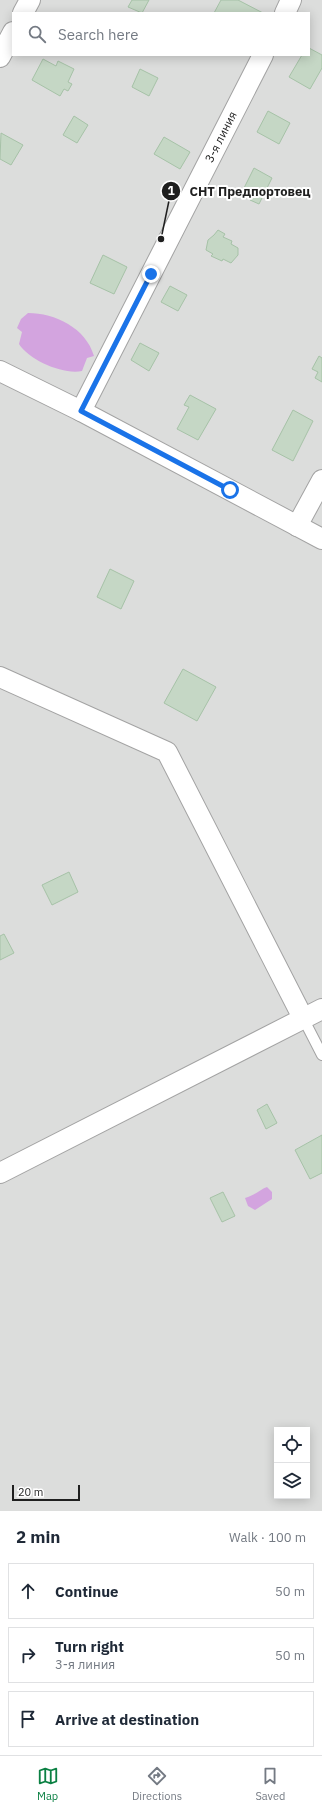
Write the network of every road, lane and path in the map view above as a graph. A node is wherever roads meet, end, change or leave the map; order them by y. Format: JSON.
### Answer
{"nodes":[{"id":1,"x":30,"y":0,"type":"edge"},
{"id":2,"x":291,"y":0,"type":"edge"},
{"id":3,"x":24,"y":12,"type":"edge"},
{"id":4,"x":285,"y":12,"type":"edge"},
{"id":5,"x":12,"y":34,"type":"edge"},
{"id":6,"x":262,"y":56,"type":"edge"},
{"id":7,"x":0,"y":57,"type":"edge"},
{"id":8,"x":0,"y":371,"type":"edge"},
{"id":9,"x":81,"y":411,"type":"junction"},
{"id":10,"x":322,"y":480,"type":"edge"},
{"id":11,"x":297,"y":526,"type":"junction"},
{"id":12,"x":322,"y":539,"type":"edge"},
{"id":13,"x":0,"y":677,"type":"edge"},
{"id":14,"x":322,"y":1009,"type":"edge"},
{"id":15,"x":303,"y":1018,"type":"junction"},
{"id":16,"x":322,"y":1055,"type":"edge"},
{"id":17,"x":0,"y":1173,"type":"edge"}],
"edges":[{"from":1,"to":3,"type":"street"},
{"from":2,"to":4,"type":"street"},
{"from":5,"to":7,"type":"street"},
{"from":6,"to":9,"type":"street","name":"3-я линия"},
{"from":8,"to":9,"type":"street"},
{"from":9,"to":11,"type":"street"},
{"from":10,"to":11,"type":"street"},
{"from":11,"to":12,"type":"street"},
{"from":13,"to":15,"type":"street"},
{"from":14,"to":15,"type":"street"},
{"from":15,"to":16,"type":"lane"},
{"from":15,"to":17,"type":"street"}]}
